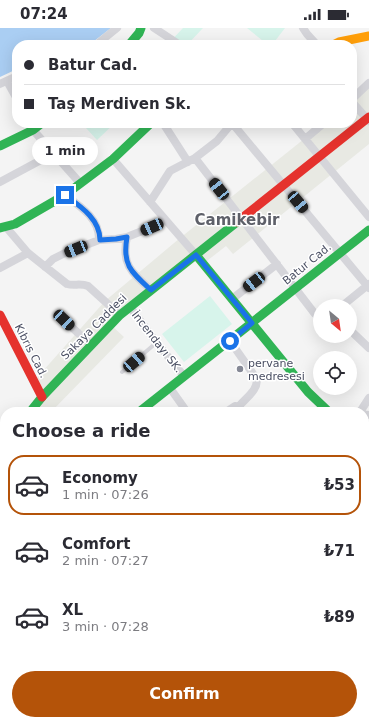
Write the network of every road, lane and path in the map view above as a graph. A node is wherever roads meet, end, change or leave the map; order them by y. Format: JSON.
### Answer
{"nodes":[{"id":1,"x":117,"y":28,"type":"edge"},
{"id":2,"x":141,"y":28,"type":"edge"},
{"id":3,"x":154,"y":28,"type":"edge"},
{"id":4,"x":303,"y":28,"type":"edge"},
{"id":5,"x":367,"y":28,"type":"edge"},
{"id":6,"x":369,"y":36,"type":"edge"},
{"id":7,"x":102,"y":40,"type":"edge"},
{"id":8,"x":133,"y":40,"type":"edge"},
{"id":9,"x":172,"y":40,"type":"edge"},
{"id":10,"x":313,"y":40,"type":"edge"},
{"id":11,"x":349,"y":40,"type":"edge"},
{"id":12,"x":4,"y":82,"type":"edge"},
{"id":13,"x":369,"y":83,"type":"edge"},
{"id":14,"x":12,"y":92,"type":"edge"},
{"id":15,"x":357,"y":94,"type":"edge"},
{"id":16,"x":357,"y":107,"type":"edge"},
{"id":17,"x":368,"y":119,"type":"edge"},
{"id":18,"x":357,"y":127,"type":"edge"},
{"id":19,"x":29,"y":128,"type":"edge"},
{"id":20,"x":34,"y":128,"type":"edge"},
{"id":21,"x":146,"y":128,"type":"edge"},
{"id":22,"x":167,"y":128,"type":"edge"},
{"id":23,"x":228,"y":128,"type":"edge"},
{"id":24,"x":236,"y":128,"type":"edge"},
{"id":25,"x":296,"y":128,"type":"edge"},
{"id":26,"x":318,"y":128,"type":"edge"},
{"id":27,"x":356,"y":128,"type":"edge"},
{"id":28,"x":305,"y":139,"type":"junction"},
{"id":29,"x":0,"y":146,"type":"edge"},
{"id":30,"x":54,"y":153,"type":"junction"},
{"id":31,"x":319,"y":156,"type":"junction"},
{"id":32,"x":113,"y":159,"type":"junction"},
{"id":33,"x":191,"y":160,"type":"junction"},
{"id":34,"x":0,"y":182,"type":"edge"},
{"id":35,"x":80,"y":183,"type":"junction"},
{"id":36,"x":283,"y":184,"type":"junction"},
{"id":37,"x":65,"y":195,"type":"junction"},
{"id":38,"x":150,"y":202,"type":"junction"},
{"id":39,"x":369,"y":217,"type":"edge"},
{"id":40,"x":241,"y":218,"type":"junction"},
{"id":41,"x":164,"y":219,"type":"junction"},
{"id":42,"x":3,"y":227,"type":"edge"},
{"id":43,"x":369,"y":230,"type":"edge"},
{"id":44,"x":127,"y":237,"type":"junction"},
{"id":45,"x":100,"y":240,"type":"junction"},
{"id":46,"x":340,"y":252,"type":"junction"},
{"id":47,"x":28,"y":253,"type":"junction"},
{"id":48,"x":196,"y":255,"type":"junction"},
{"id":49,"x":277,"y":264,"type":"junction"},
{"id":50,"x":45,"y":267,"type":"junction"},
{"id":51,"x":0,"y":268,"type":"edge"},
{"id":52,"x":368,"y":286,"type":"edge"},
{"id":53,"x":296,"y":288,"type":"junction"},
{"id":54,"x":151,"y":290,"type":"junction"},
{"id":55,"x":232,"y":299,"type":"junction"},
{"id":56,"x":351,"y":299,"type":"edge"},
{"id":57,"x":130,"y":307,"type":"junction"},
{"id":58,"x":313,"y":311,"type":"edge"},
{"id":59,"x":0,"y":315,"type":"edge"},
{"id":60,"x":120,"y":315,"type":"junction"},
{"id":61,"x":64,"y":320,"type":"dead end"},
{"id":62,"x":252,"y":323,"type":"junction"},
{"id":63,"x":357,"y":337,"type":"edge"},
{"id":64,"x":230,"y":341,"type":"junction"},
{"id":65,"x":156,"y":342,"type":"junction"},
{"id":66,"x":91,"y":345,"type":"junction"},
{"id":67,"x":369,"y":348,"type":"edge"},
{"id":68,"x":122,"y":372,"type":"dead end"},
{"id":69,"x":184,"y":376,"type":"junction"},
{"id":70,"x":170,"y":388,"type":"junction"},
{"id":71,"x":42,"y":397,"type":"junction"},
{"id":72,"x":369,"y":398,"type":"edge"},
{"id":73,"x":34,"y":407,"type":"edge"},
{"id":74,"x":145,"y":407,"type":"edge"},
{"id":75,"x":181,"y":407,"type":"edge"},
{"id":76,"x":241,"y":407,"type":"edge"},
{"id":77,"x":324,"y":407,"type":"edge"},
{"id":78,"x":363,"y":407,"type":"edge"}],
"edges":[{"from":1,"to":7,"type":"street"},
{"from":2,"to":8,"type":"main road"},
{"from":3,"to":9,"type":"street"},
{"from":4,"to":10,"type":"street"},
{"from":5,"to":6,"type":"street"},
{"from":6,"to":11,"type":"main road"},
{"from":12,"to":14,"type":"street"},
{"from":13,"to":15,"type":"street"},
{"from":16,"to":17,"type":"street"},
{"from":17,"to":18,"type":"main road","name":"Sakaya Caddesi"},
{"from":19,"to":29,"type":"main road"},
{"from":20,"to":30,"type":"street"},
{"from":21,"to":32,"type":"main road"},
{"from":22,"to":33,"type":"street"},
{"from":23,"to":33,"type":"street"},
{"from":24,"to":36,"type":"street"},
{"from":25,"to":28,"type":"street"},
{"from":26,"to":28,"type":"street"},
{"from":27,"to":31,"type":"main road","name":"Sakaya Caddesi"},
{"from":28,"to":31,"type":"street"},
{"from":30,"to":34,"type":"street"},
{"from":30,"to":35,"type":"street"},
{"from":31,"to":36,"type":"main road","name":"Sakaya Caddesi"},
{"from":31,"to":39,"type":"street"},
{"from":32,"to":35,"type":"main road"},
{"from":32,"to":38,"type":"street"},
{"from":33,"to":38,"type":"street"},
{"from":33,"to":40,"type":"street"},
{"from":35,"to":37,"type":"main road"},
{"from":36,"to":40,"type":"main road","name":"Sakaya Caddesi"},
{"from":36,"to":46,"type":"street"},
{"from":37,"to":42,"type":"main road"},
{"from":37,"to":45,"type":"street"},
{"from":38,"to":41,"type":"street"},
{"from":40,"to":48,"type":"main road","name":"Sakaya Caddesi"},
{"from":40,"to":49,"type":"street"},
{"from":41,"to":44,"type":"street"},
{"from":41,"to":48,"type":"street"},
{"from":42,"to":47,"type":"street"},
{"from":43,"to":46,"type":"main road","name":"Batur Cad."},
{"from":44,"to":45,"type":"street"},
{"from":44,"to":54,"type":"street"},
{"from":45,"to":50,"type":"street"},
{"from":46,"to":52,"type":"street"},
{"from":46,"to":53,"type":"main road","name":"Batur Cad."},
{"from":47,"to":50,"type":"street"},
{"from":47,"to":51,"type":"street"},
{"from":48,"to":54,"type":"main road","name":"Sakaya Caddesi"},
{"from":48,"to":55,"type":"main road"},
{"from":49,"to":53,"type":"street"},
{"from":49,"to":55,"type":"street"},
{"from":50,"to":60,"type":"street"},
{"from":52,"to":56,"type":"street"},
{"from":53,"to":58,"type":"street"},
{"from":53,"to":62,"type":"main road","name":"Batur Cad."},
{"from":54,"to":57,"type":"main road","name":"Sakaya Caddesi"},
{"from":55,"to":62,"type":"main road"},
{"from":57,"to":60,"type":"main road","name":"Sakaya Caddesi"},
{"from":57,"to":65,"type":"street","name":"İncendayı SK."},
{"from":59,"to":71,"type":"main road","name":"Kıbrıs Cad."},
{"from":60,"to":66,"type":"main road","name":"Sakaya Caddesi"},
{"from":61,"to":66,"type":"street"},
{"from":62,"to":64,"type":"main road","name":"Batur Cad."},
{"from":62,"to":77,"type":"main road"},
{"from":63,"to":67,"type":"street"},
{"from":64,"to":69,"type":"main road","name":"Batur Cad."},
{"from":64,"to":76,"type":"street"},
{"from":65,"to":68,"type":"lane"},
{"from":65,"to":69,"type":"street","name":"İncendayı SK."},
{"from":66,"to":71,"type":"main road","name":"Sakaya Caddesi"},
{"from":69,"to":70,"type":"main road","name":"Batur Cad."},
{"from":70,"to":74,"type":"main road","name":"Batur Cad."},
{"from":70,"to":75,"type":"street"},
{"from":71,"to":73,"type":"main road","name":"Sakaya Caddesi"},
{"from":72,"to":78,"type":"street"}]}
